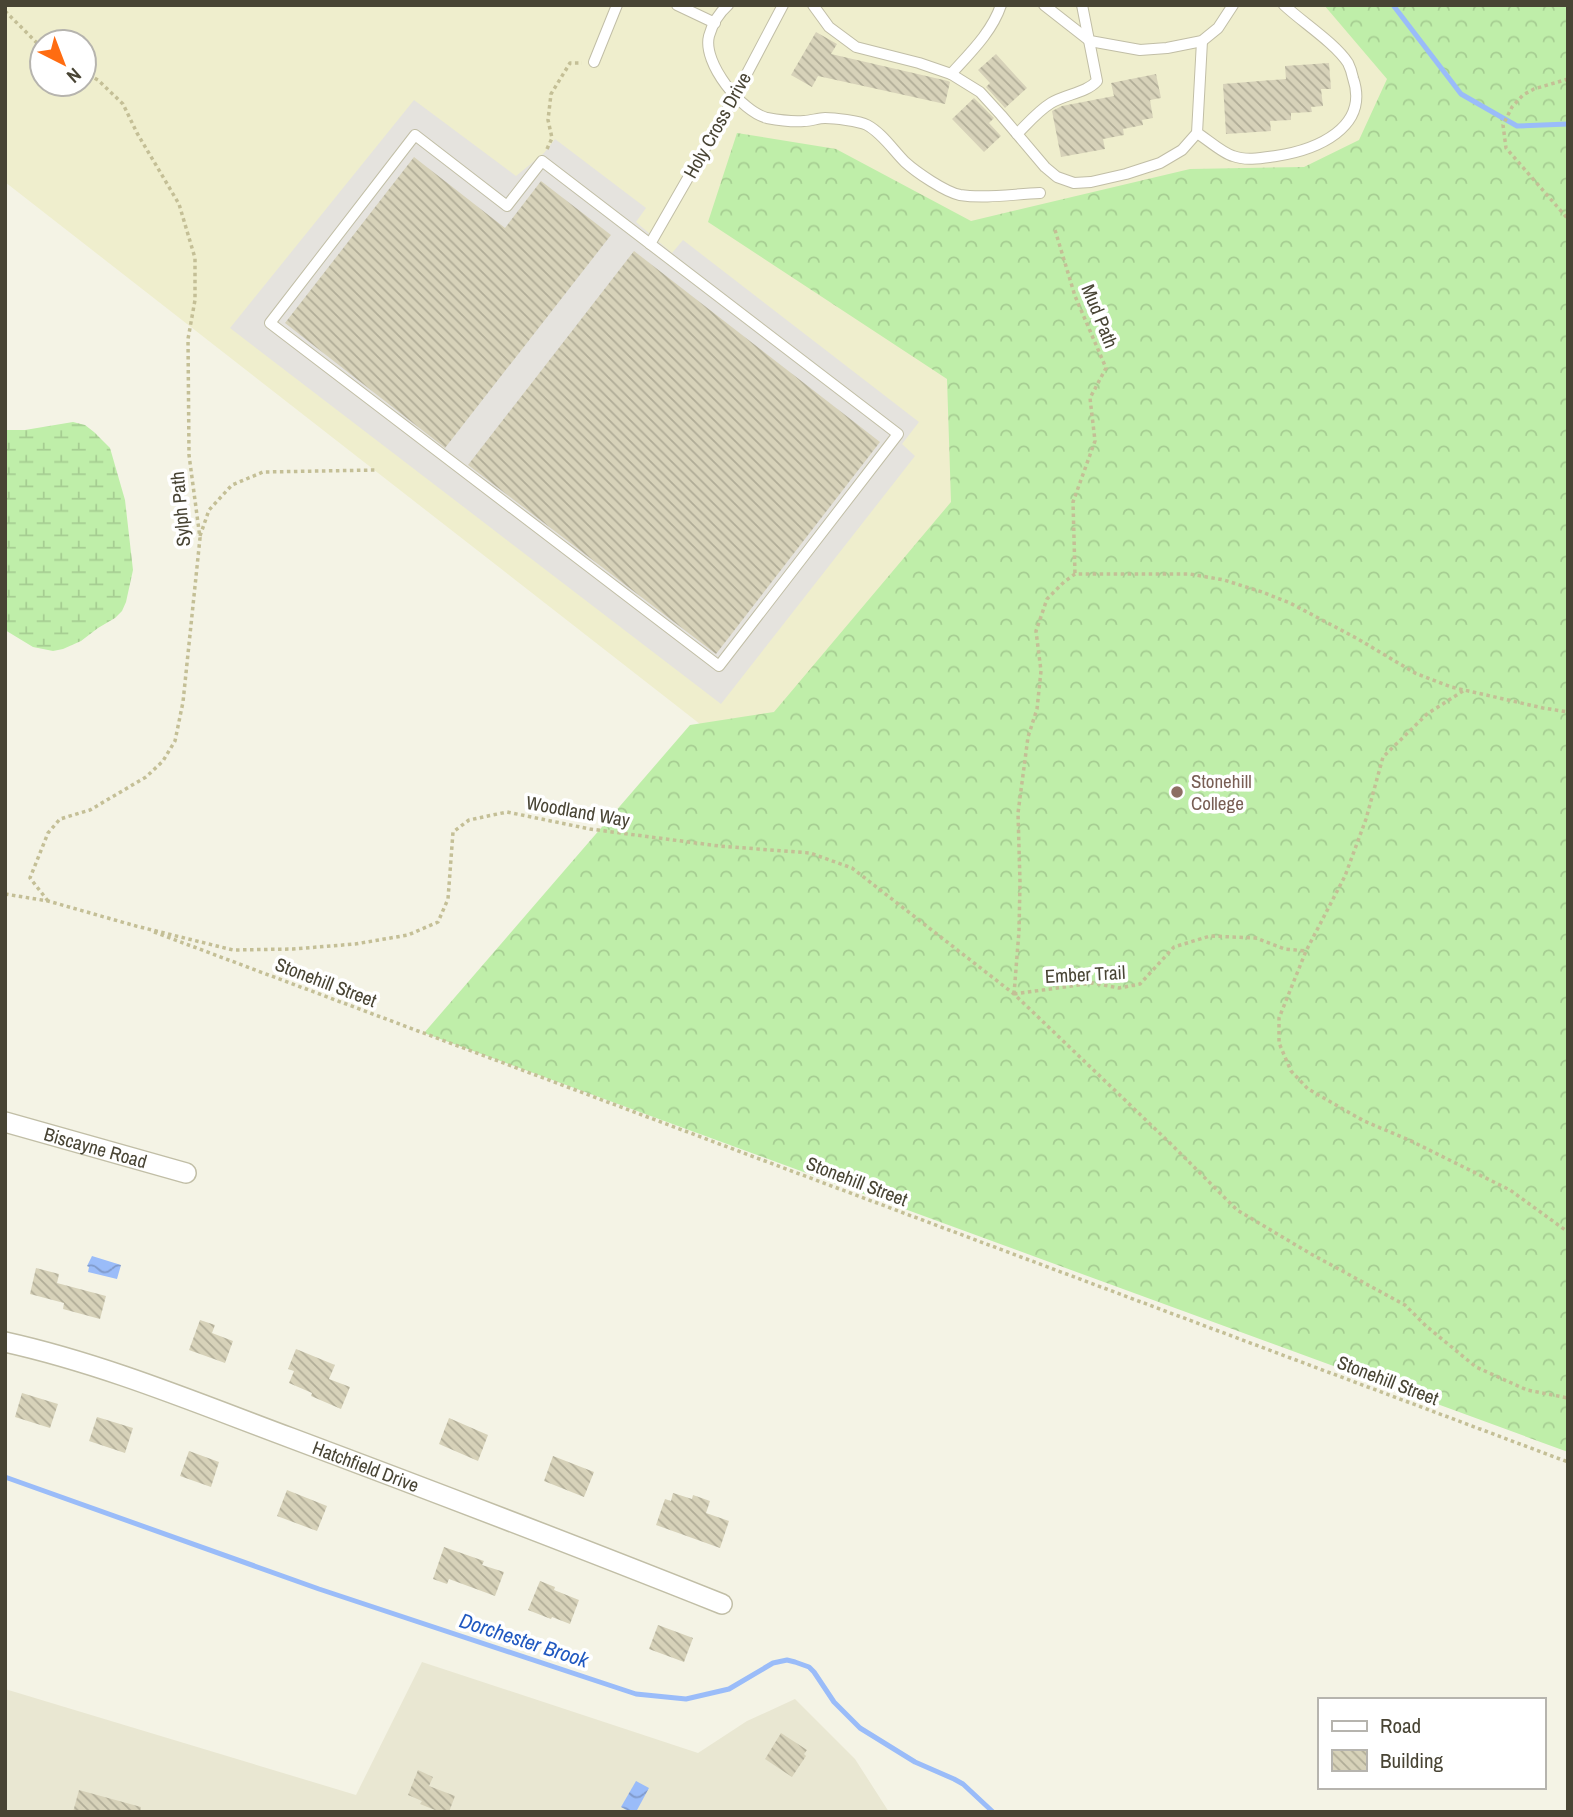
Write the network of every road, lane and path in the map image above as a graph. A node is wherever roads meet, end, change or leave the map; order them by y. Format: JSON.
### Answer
{"nodes":[{"id":1,"x":617,"y":5,"type":"edge"},
{"id":2,"x":677,"y":5,"type":"edge"},
{"id":3,"x":728,"y":5,"type":"edge"},
{"id":4,"x":783,"y":5,"type":"edge"},
{"id":5,"x":813,"y":5,"type":"edge"},
{"id":6,"x":1001,"y":5,"type":"edge"},
{"id":7,"x":1044,"y":5,"type":"edge"},
{"id":8,"x":1082,"y":5,"type":"edge"},
{"id":9,"x":1233,"y":5,"type":"edge"},
{"id":10,"x":1284,"y":5,"type":"edge"},
{"id":11,"x":5,"y":11,"type":"edge"},
{"id":12,"x":715,"y":23,"type":"junction"},
{"id":13,"x":28,"y":34,"type":"edge"},
{"id":14,"x":1090,"y":41,"type":"junction"},
{"id":15,"x":1202,"y":41,"type":"junction"},
{"id":16,"x":594,"y":62,"type":"joint"},
{"id":17,"x":951,"y":74,"type":"junction"},
{"id":18,"x":1568,"y":79,"type":"edge"},
{"id":19,"x":98,"y":80,"type":"edge"},
{"id":20,"x":735,"y":96,"type":"junction"},
{"id":21,"x":1197,"y":133,"type":"junction"},
{"id":22,"x":1017,"y":134,"type":"junction"},
{"id":23,"x":542,"y":161,"type":"junction"},
{"id":24,"x":1040,"y":193,"type":"dead end"},
{"id":25,"x":1568,"y":219,"type":"edge"},
{"id":26,"x":1055,"y":230,"type":"dead end"},
{"id":27,"x":650,"y":244,"type":"junction"},
{"id":28,"x":375,"y":470,"type":"dead end"},
{"id":29,"x":200,"y":538,"type":"junction"},
{"id":30,"x":1074,"y":575,"type":"junction"},
{"id":31,"x":1465,"y":690,"type":"junction"},
{"id":32,"x":1568,"y":712,"type":"edge"},
{"id":33,"x":5,"y":894,"type":"edge"},
{"id":34,"x":48,"y":901,"type":"junction"},
{"id":35,"x":136,"y":926,"type":"junction"},
{"id":36,"x":1306,"y":951,"type":"junction"},
{"id":37,"x":1014,"y":993,"type":"junction"},
{"id":38,"x":5,"y":1122,"type":"edge"},
{"id":39,"x":186,"y":1173,"type":"dead end"},
{"id":40,"x":1568,"y":1232,"type":"edge"},
{"id":41,"x":5,"y":1342,"type":"edge"},
{"id":42,"x":1568,"y":1398,"type":"edge"},
{"id":43,"x":1568,"y":1462,"type":"edge"},
{"id":44,"x":722,"y":1604,"type":"dead end"}],
"edges":[{"from":1,"to":16,"type":"lane"},
{"from":2,"to":12,"type":"lane"},
{"from":3,"to":12,"type":"lane"},
{"from":4,"to":20,"type":"lane","name":"Holy Cross Drive"},
{"from":5,"to":17,"type":"lane"},
{"from":6,"to":17,"type":"lane"},
{"from":7,"to":14,"type":"lane"},
{"from":8,"to":14,"type":"lane"},
{"from":9,"to":15,"type":"lane"},
{"from":10,"to":21,"type":"lane"},
{"from":11,"to":13,"type":"path"},
{"from":12,"to":20,"type":"lane"},
{"from":14,"to":15,"type":"lane"},
{"from":14,"to":22,"type":"lane"},
{"from":15,"to":21,"type":"lane"},
{"from":16,"to":23,"type":"path"},
{"from":17,"to":22,"type":"lane"},
{"from":18,"to":25,"type":"path"},
{"from":19,"to":29,"type":"path","name":"Sylph Path"},
{"from":20,"to":24,"type":"lane"},
{"from":20,"to":27,"type":"lane","name":"Holy Cross Drive"},
{"from":21,"to":22,"type":"lane"},
{"from":23,"to":27,"type":"lane"},
{"from":23,"to":27,"type":"lane"},
{"from":26,"to":30,"type":"path","name":"Mud Path"},
{"from":28,"to":29,"type":"path"},
{"from":29,"to":34,"type":"path","name":"Sylph Path"},
{"from":30,"to":31,"type":"path"},
{"from":30,"to":37,"type":"path"},
{"from":31,"to":32,"type":"path"},
{"from":31,"to":36,"type":"path"},
{"from":33,"to":34,"type":"path"},
{"from":34,"to":35,"type":"path"},
{"from":35,"to":37,"type":"path","name":"Woodland Way"},
{"from":35,"to":43,"type":"path","name":"Stonehill Street"},
{"from":36,"to":37,"type":"path","name":"Ember Trail"},
{"from":36,"to":40,"type":"path"},
{"from":37,"to":42,"type":"path","name":"Woodland Way"},
{"from":38,"to":39,"type":"street","name":"Biscayne Road"},
{"from":41,"to":44,"type":"street","name":"Hatchfield Drive"}]}
